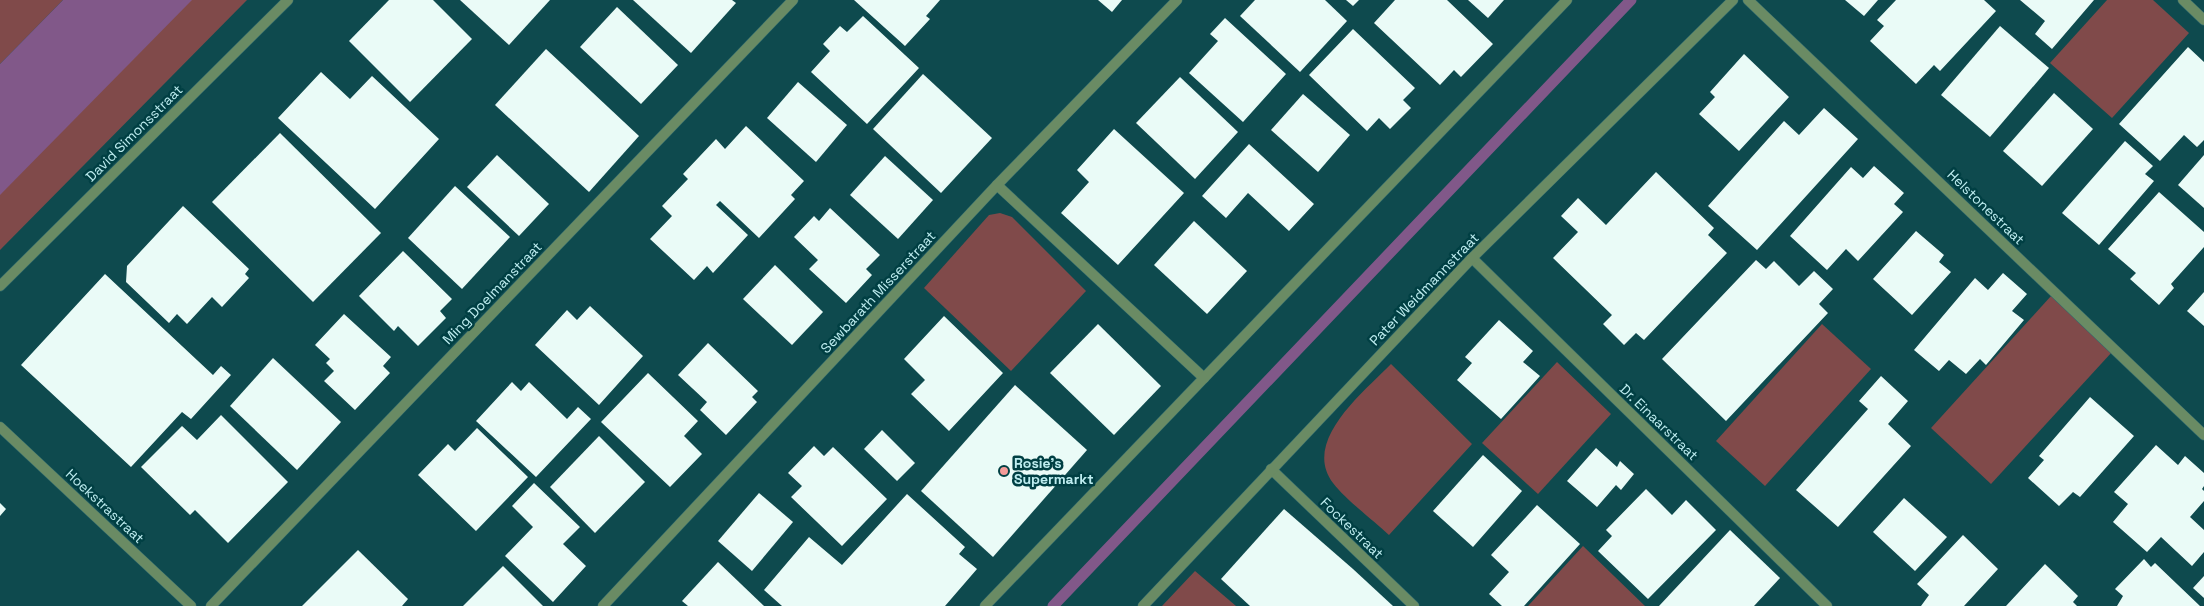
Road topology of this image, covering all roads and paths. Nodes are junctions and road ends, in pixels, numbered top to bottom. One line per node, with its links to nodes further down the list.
1 (288, 0): 11 (street, David Simonsstraat)
2 (793, 0): 17 (street, Ming Doelmanstraat)
3 (1177, 0): 9 (street, Sewbarath Misserstraat)
4 (1567, 0): 12 (street)
5 (1733, 0): 10 (street, Pater Weidmannstraat)
6 (1748, 0): 14 (street, Helstonestraat)
7 (2183, 0): 8 (street)
8 (2204, 20)
9 (998, 185): 12 (street); 18 (street, Sewbarath Misserstraat)
10 (1472, 258): 15 (street, Pater Weidmannstraat); 22 (street, Dr. Einaarstraat)
11 (0, 286)
12 (1204, 378): 19 (street)
13 (0, 426): 16 (street, Hoekstrastraat)
14 (2204, 435)
15 (1271, 469): 20 (street, Pater Weidmannstraat); 21 (street, Fockestraat)
16 (191, 606)
17 (211, 606)
18 (603, 606)
19 (985, 606)
20 (1143, 606)
21 (1414, 606)
22 (1827, 606)

